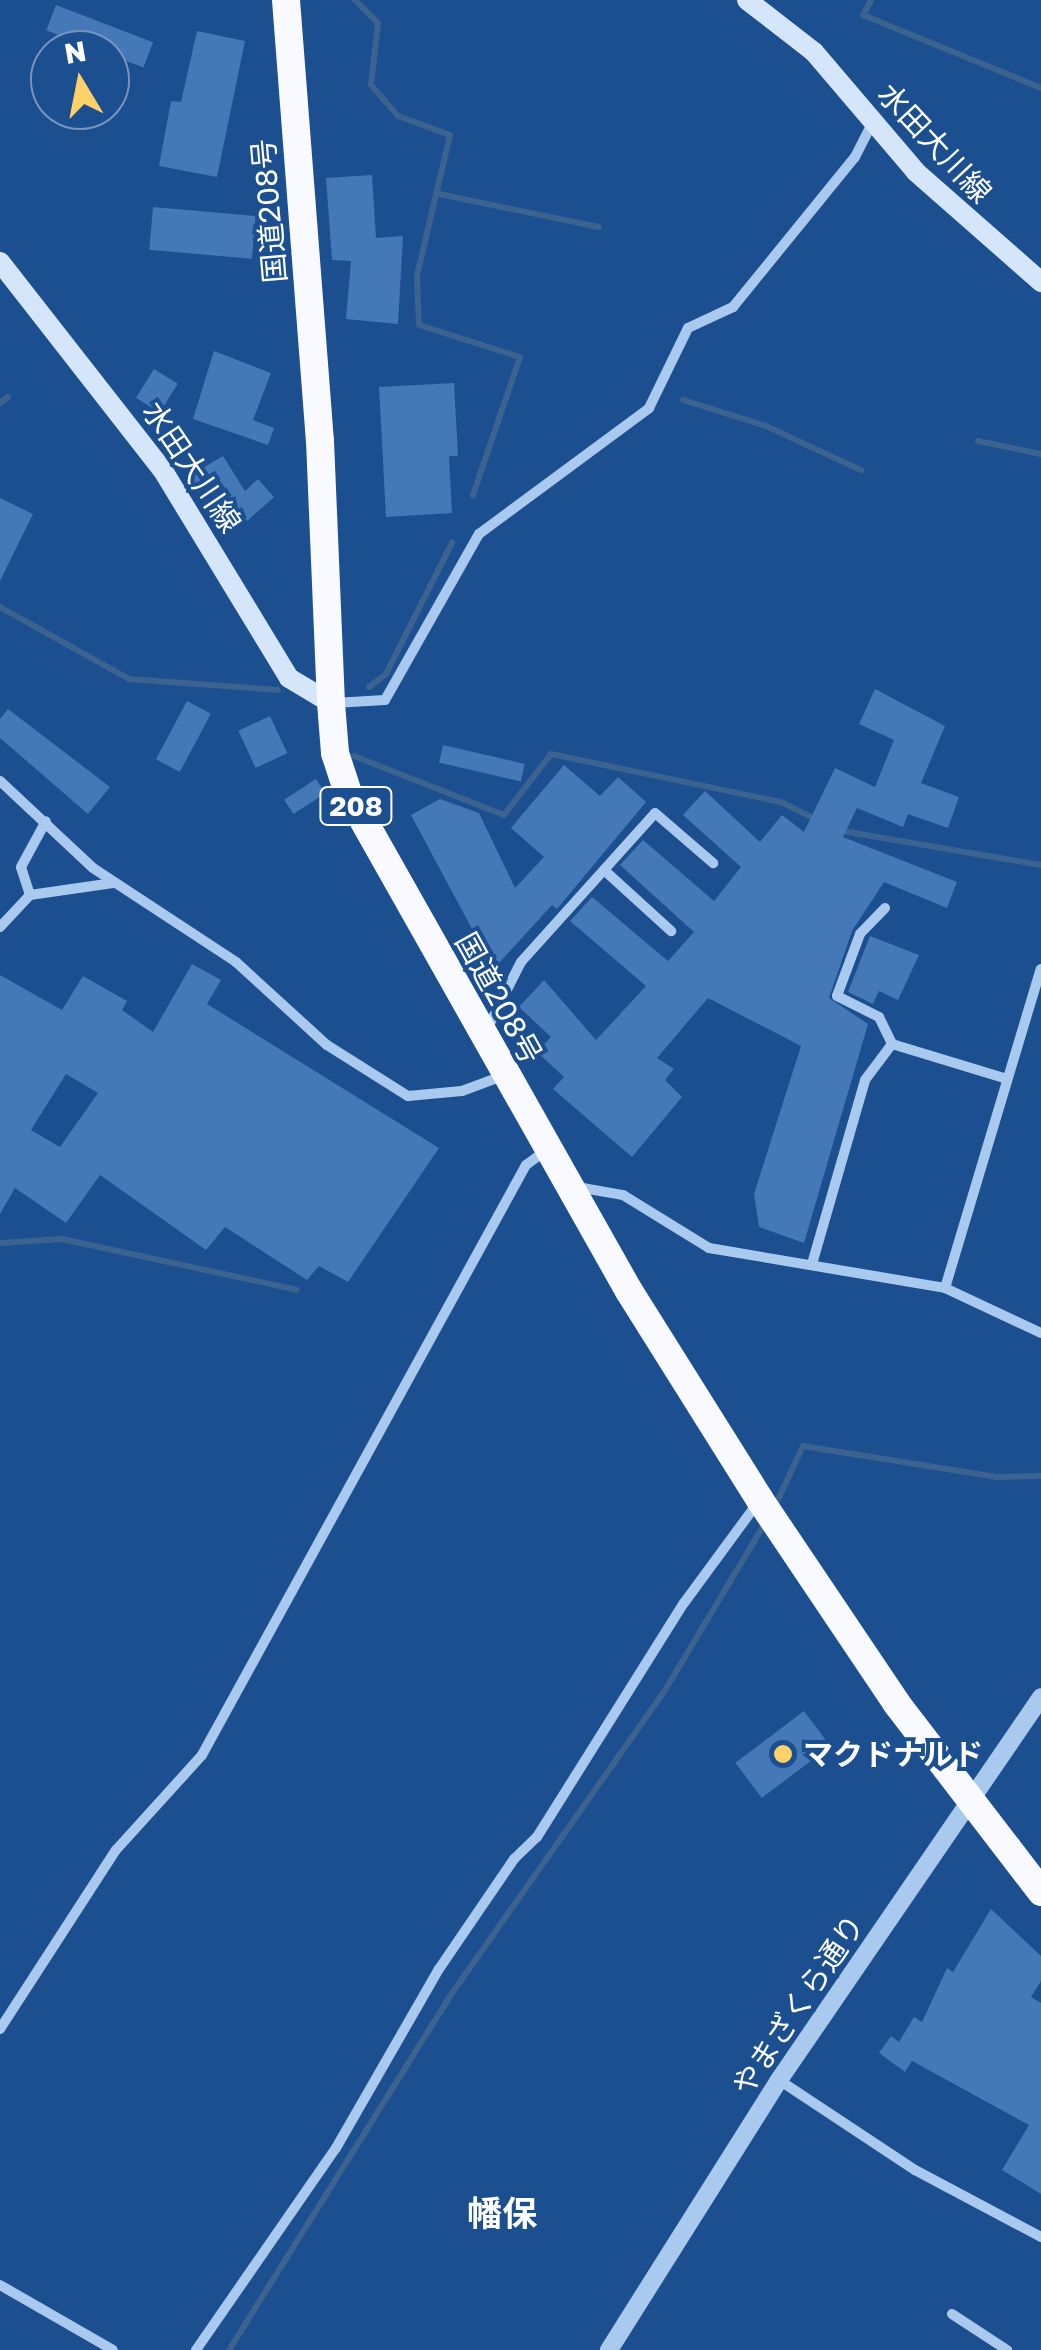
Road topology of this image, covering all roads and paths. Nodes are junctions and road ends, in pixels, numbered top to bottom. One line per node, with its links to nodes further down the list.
1 (286, 0): 6 (highway, 国道208号 / 208)
2 (748, 0): 3 (main road, 水田大川線)
3 (872, 124): 5 (main road, 水田大川線); 6 (street)
4 (0, 262): 6 (main road, 水田大川線)
5 (1041, 282)
6 (330, 703): 17 (highway, 国道208号 / 208)
7 (0, 781): 8 (street)
8 (46, 821): 11 (street); 12 (street)
9 (713, 863): 10 (street)
10 (604, 870): 15 (street); 17 (street)
11 (114, 882): 12 (street); 19 (street)
12 (30, 895): 14 (street)
13 (884, 908): 18 (street)
14 (0, 926)
15 (670, 930)
16 (1041, 969): 20 (street)
17 (484, 1037): 19 (highway, 国道208号 / 208)
18 (892, 1044): 20 (street); 23 (street)
19 (505, 1075): 21 (highway, 国道208号 / 208)
20 (1004, 1078): 24 (street)
21 (548, 1150): 22 (highway, 国道208号 / 208); 30 (street)
22 (569, 1186): 23 (street); 26 (highway, 国道208号 / 208)
23 (812, 1264): 24 (street)
24 (945, 1288): 25 (street)
25 (1041, 1333)
26 (762, 1504): 28 (highway, 国道208号 / 208); 36 (street)
27 (1041, 1697): 28 (street, やまざくら通り)
28 (972, 1801): 29 (highway, 国道208号 / 208); 31 (street, やまざくら通り)
29 (1041, 1892)
30 (0, 2029)
31 (778, 2080): 32 (street); 37 (street, やまざくら通り)
32 (1041, 2237)
33 (0, 2284): 35 (street)
34 (952, 2314): 38 (street)
35 (113, 2350)
36 (196, 2350)
37 (609, 2350)
38 (1007, 2350)

